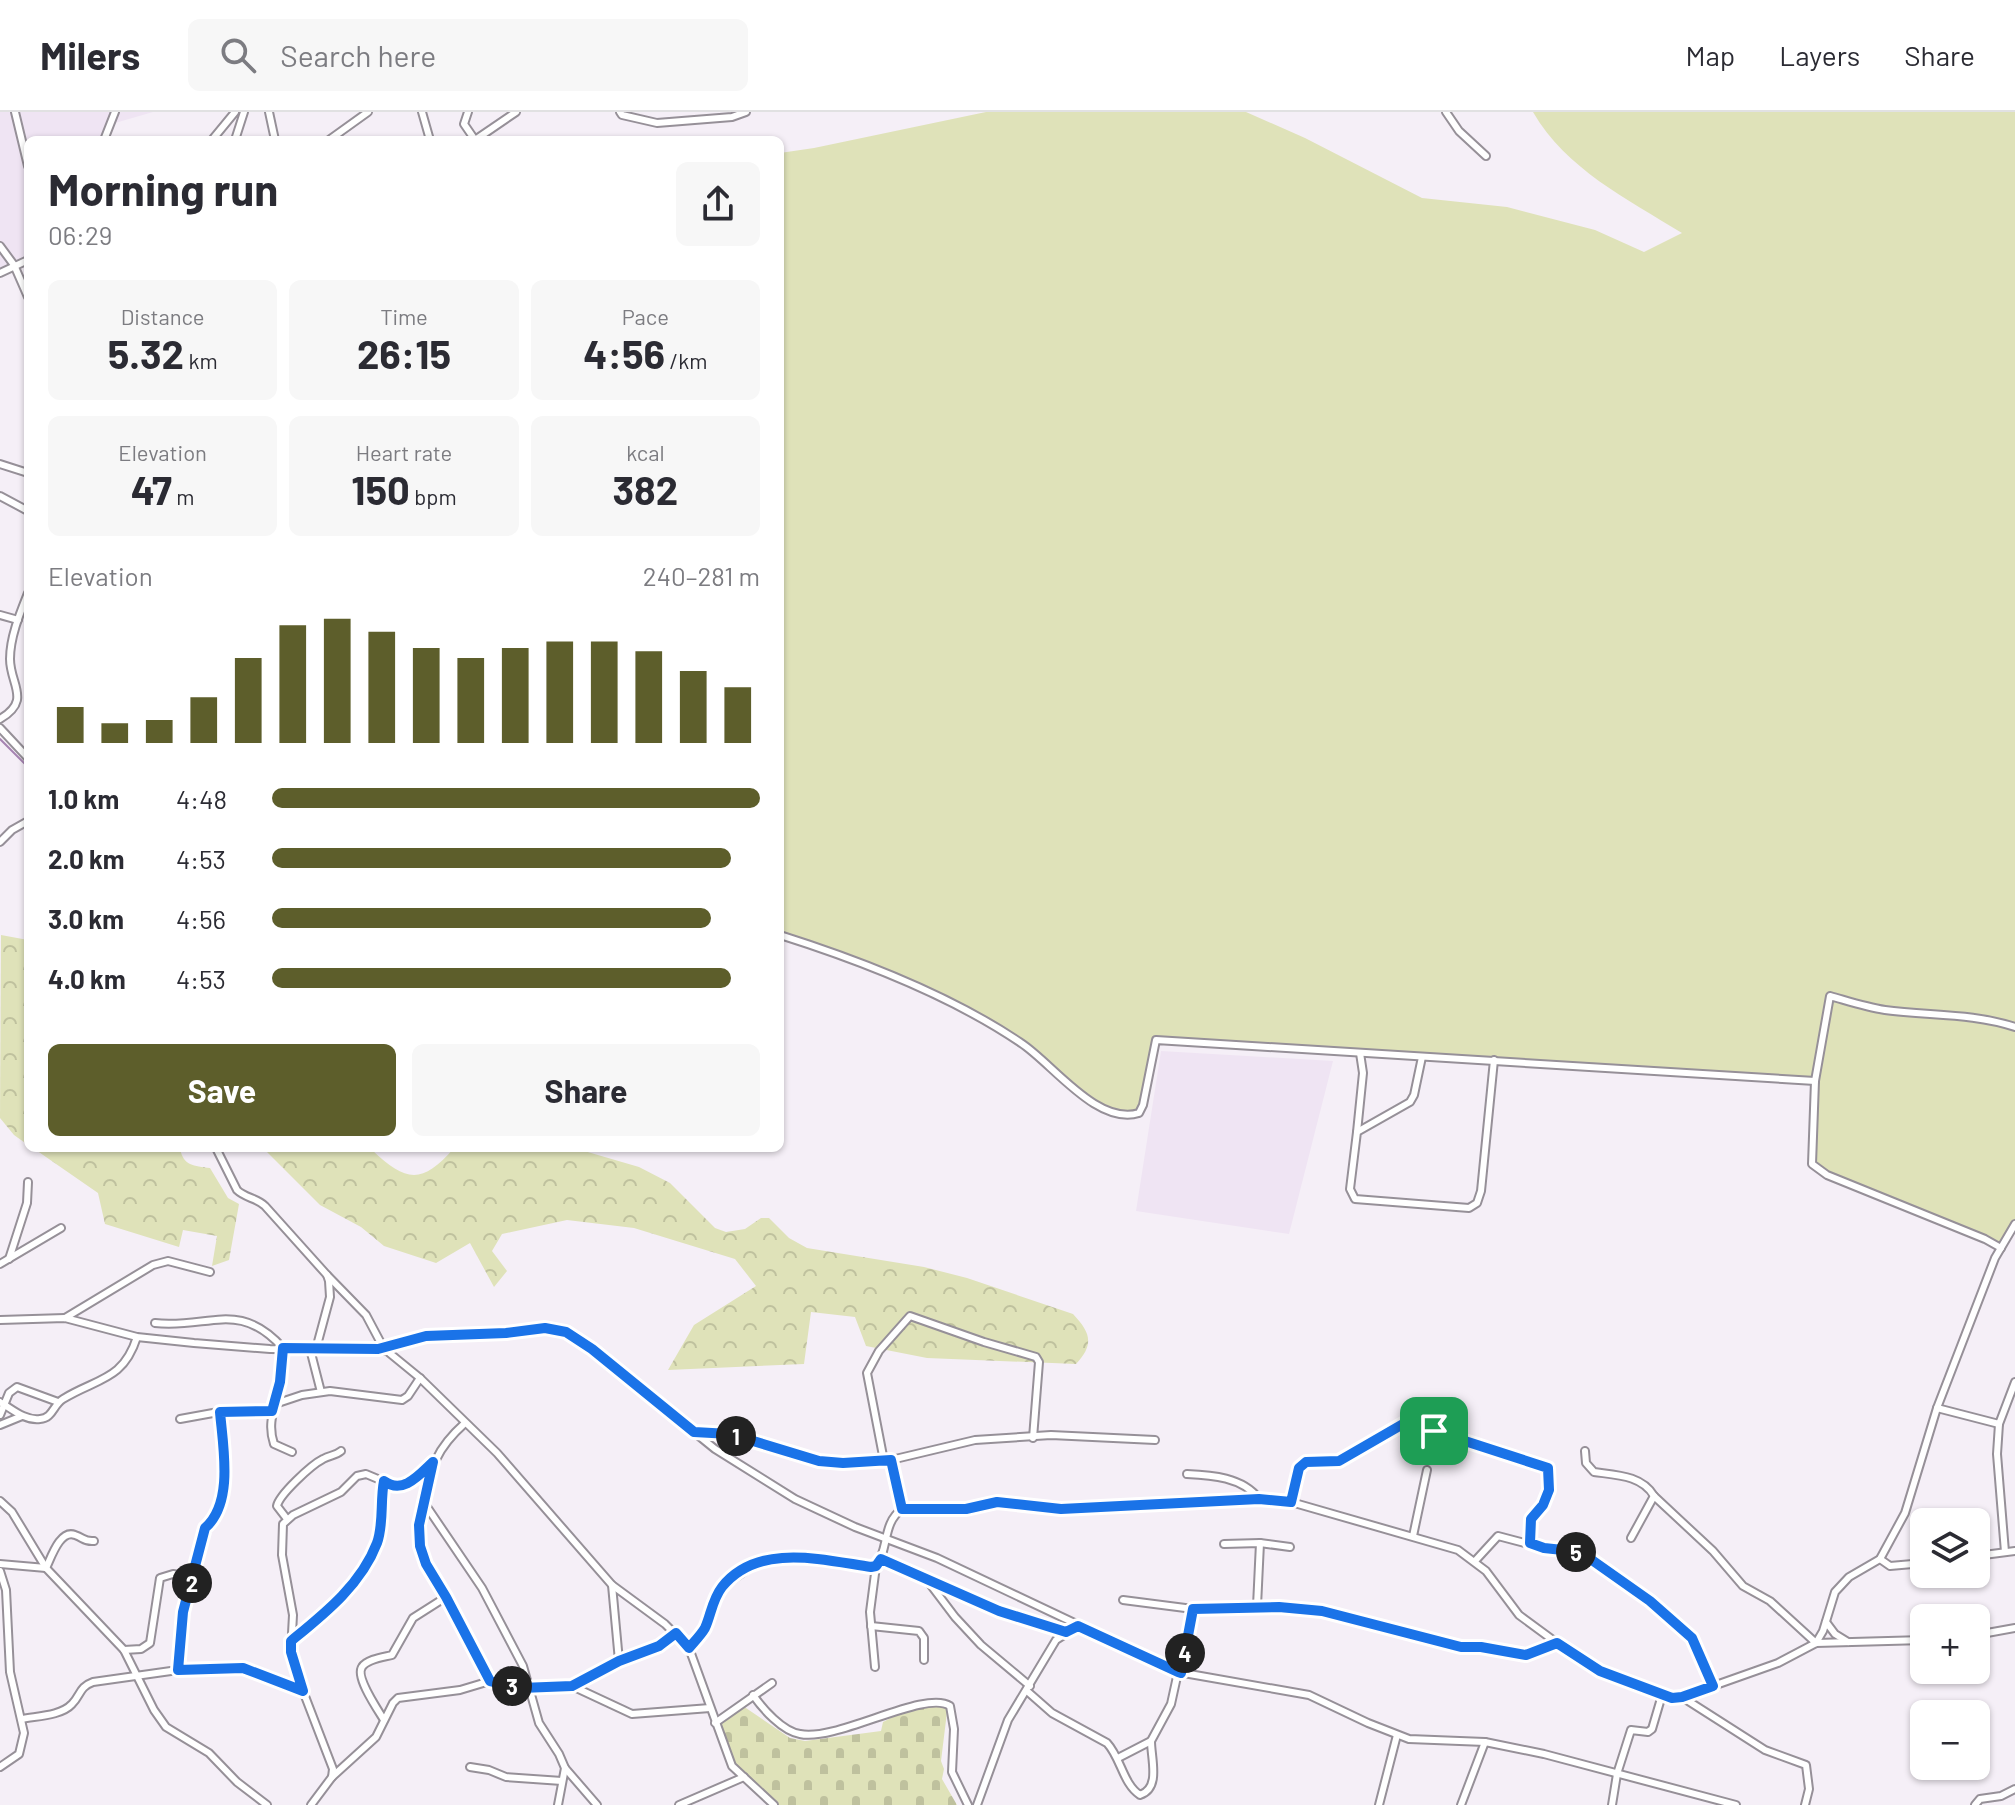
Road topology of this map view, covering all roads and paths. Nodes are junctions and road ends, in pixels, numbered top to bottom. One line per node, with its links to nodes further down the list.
1 (15, 112): 21 (street)
2 (115, 112): 13 (street)
3 (235, 112): 14 (street)
4 (244, 112): 15 (street)
5 (269, 112): 16 (street)
6 (368, 112): 17 (street)
7 (422, 112): 18 (street)
8 (468, 112): 19 (street)
9 (516, 112): 20 (street)
10 (620, 112): 11 (street)
11 (744, 112)
12 (1446, 112): 22 (street)
13 (106, 136)
14 (215, 136)
15 (236, 136)
16 (274, 136)
17 (334, 136)
18 (429, 136)
19 (472, 136)
20 (481, 136)
21 (24, 149)
22 (1486, 156)
23 (0, 246): 25 (street)
24 (24, 261): 25 (street)
25 (14, 265): 26 (street); 27 (street)
26 (0, 273)
27 (24, 288)
28 (0, 464): 29 (street)
29 (24, 472)
30 (0, 496): 31 (street)
31 (24, 509)
32 (24, 604): 34 (street)
33 (0, 615): 34 (street)
34 (18, 620): 35 (street)
35 (0, 719)
36 (0, 728): 37 (street)
37 (24, 754)
38 (24, 823): 39 (street)
39 (0, 842)
40 (784, 936): 42 (street)
41 (2015, 1027): 45 (street)
42 (1360, 1053): 43 (street); 46 (street)
43 (1422, 1057): 44 (street); 46 (street)
44 (1494, 1060): 45 (street); 46 (street)
45 (1815, 1081): 51 (street)
46 (1357, 1132)
47 (218, 1152): 55 (street)
48 (28, 1182): 52 (street)
49 (2015, 1224): 51 (street)
50 (61, 1228): 52 (street)
51 (2001, 1248): 69 (street)
52 (9, 1259): 53 (street)
53 (0, 1264)
54 (210, 1272): 56 (street)
55 (327, 1275): 61 (street); 62 (street)
56 (65, 1318): 57 (street); 59 (street)
57 (0, 1320)
58 (155, 1323): 60 (street)
59 (137, 1337): 60 (street); 66 (street)
60 (283, 1348): 62 (street); 68 (street)
61 (380, 1348): 62 (street); 63 (street); 77 (street)
62 (313, 1349): 65 (street)
63 (420, 1378): 65 (street); 74 (street)
64 (2015, 1382): 75 (street)
65 (321, 1392): 68 (street)
66 (58, 1402): 67 (street); 72 (street)
67 (2, 1403): 71 (street); 72 (street)
68 (274, 1408): 70 (street); 82 (street)
69 (1937, 1408): 75 (street); 107 (street)
70 (220, 1412): 73 (street); 114 (street)
71 (0, 1415)
72 (22, 1416): 76 (street)
73 (180, 1419)
74 (465, 1423): 84 (street); 116 (street)
75 (1999, 1424): 104 (street)
76 (0, 1425)
77 (694, 1432): 83 (street); 96 (street)
78 (1033, 1438): 79 (street); 83 (street); 83 (street)
79 (1155, 1440)
80 (341, 1451): 94 (street)
81 (1585, 1451): 88 (street)
82 (292, 1452)
83 (888, 1460): 93 (street)
84 (433, 1462): 87 (street); 92 (street)
85 (1427, 1470): 95 (street)
86 (1187, 1474): 89 (street)
87 (384, 1481): 94 (street); 130 (street)
88 (1654, 1496): 97 (street); 133 (street)
89 (1259, 1499): 91 (street); 93 (street)
90 (0, 1501): 112 (street)
91 (1291, 1502): 95 (street); 100 (street)
92 (425, 1504): 117 (street); 147 (street)
93 (902, 1509): 96 (street)
94 (287, 1519): 130 (street)
95 (1413, 1536): 108 (street)
96 (885, 1538): 106 (street); 123 (street)
97 (1631, 1538)
98 (94, 1541): 112 (street)
99 (1260, 1543): 101 (street); 102 (street); 119 (street)
100 (1530, 1543): 108 (street); 146 (street)
101 (1224, 1544)
102 (1290, 1547)
103 (2015, 1551): 104 (street)
104 (2005, 1552): 105 (street)
105 (1990, 1554)
106 (881, 1559): 111 (street); 115 (street)
107 (1880, 1559): 110 (street); 121 (street)
108 (1475, 1561): 132 (street)
109 (0, 1564): 112 (street)
110 (1910, 1564)
111 (876, 1566): 122 (street); 135 (street)
112 (46, 1568): 136 (street)
113 (0, 1571): 127 (street)
114 (194, 1577): 136 (street); 140 (street)
115 (927, 1580): 125 (street); 148 (street)
116 (612, 1585): 128 (street); 138 (street)
117 (446, 1597): 143 (street); 155 (street)
118 (1123, 1600): 120 (street)
119 (1257, 1606): 120 (street); 132 (street)
120 (1193, 1609): 141 (street)
121 (1826, 1622): 133 (street); 134 (street)
122 (871, 1626): 137 (street); 139 (street)
123 (1078, 1626): 125 (street); 141 (street)
124 (2015, 1628): 126 (street)
125 (1066, 1632): 148 (street)
126 (1990, 1632)
127 (7, 1633): 129 (street); 154 (street)
128 (676, 1633): 135 (street); 138 (street)
129 (0, 1638)
130 (291, 1641): 149 (street)
131 (1910, 1641): 134 (street)
132 (1557, 1643): 151 (street)
133 (1816, 1643): 134 (street); 146 (street)
134 (1851, 1643)
135 (689, 1648): 153 (street)
136 (124, 1650): 142 (street)
137 (924, 1660)
138 (619, 1661): 145 (street)
139 (875, 1667)
140 (178, 1670): 142 (street); 149 (street)
141 (1180, 1673): 157 (street); 158 (street)
142 (137, 1674): 154 (street); 169 (street)
143 (490, 1681): 147 (street); 155 (street)
144 (772, 1683): 150 (street)
145 (572, 1686): 147 (street); 153 (street)
146 (1713, 1686): 152 (street)
147 (531, 1687): 163 (street)
148 (1028, 1688): 160 (street); 176 (street)
149 (303, 1691): 165 (street)
150 (753, 1695): 156 (street); 175 (street)
151 (1662, 1695): 152 (street); 164 (street)
152 (1682, 1697): 181 (street)
153 (710, 1708): 156 (street)
154 (22, 1719): 161 (street)
155 (384, 1720): 165 (street)
156 (715, 1723): 166 (street)
157 (1397, 1735): 159 (street); 177 (street)
158 (1151, 1741): 160 (street); 160 (street)
159 (1485, 1742): 164 (street); 178 (street)
160 (1118, 1758)
161 (0, 1767)
162 (470, 1767): 167 (street)
163 (565, 1768): 167 (street); 172 (street)
164 (1617, 1774): 179 (street); 180 (street)
165 (332, 1777): 170 (street)
166 (744, 1777): 173 (street); 174 (street)
167 (562, 1781): 171 (street)
168 (2015, 1789): 182 (street)
169 (267, 1805)
170 (311, 1805)
171 (558, 1805)
172 (597, 1805)
173 (680, 1805)
174 (774, 1805)
175 (968, 1805)
176 (977, 1805)
177 (1379, 1805)
178 (1461, 1805)
179 (1612, 1805)
180 (1732, 1805)
181 (1805, 1805)
182 (1975, 1805)

